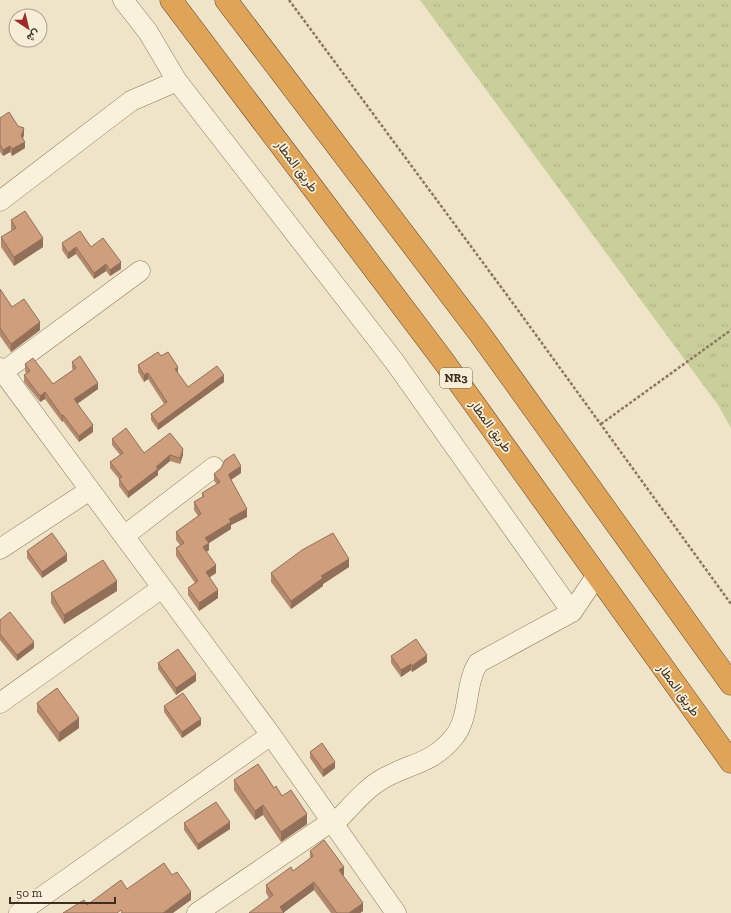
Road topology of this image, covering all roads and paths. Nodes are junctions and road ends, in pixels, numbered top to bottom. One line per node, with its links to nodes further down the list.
1 (123, 0): 5 (street)
2 (171, 0): 15 (highway, طريق المطار / NR3)
3 (226, 0): 19 (highway)
4 (289, 0): 10 (path)
5 (177, 81): 6 (street); 18 (street)
6 (0, 201)
7 (140, 271): 9 (street)
8 (731, 330): 10 (path)
9 (1, 370): 12 (street)
10 (601, 424): 17 (path)
11 (214, 467): 13 (street)
12 (90, 490): 13 (street); 14 (street)
13 (124, 536): 16 (street)
14 (0, 549)
15 (597, 575): 18 (street); 22 (highway, طريق المطار / NR3)
16 (162, 588): 20 (street); 21 (street)
17 (731, 604)
18 (572, 612): 23 (street)
19 (731, 684)
20 (0, 703)
21 (271, 735): 23 (street); 25 (street)
22 (731, 762)
23 (333, 822): 24 (street); 26 (street)
24 (386, 910)
25 (19, 913)
26 (197, 913)

